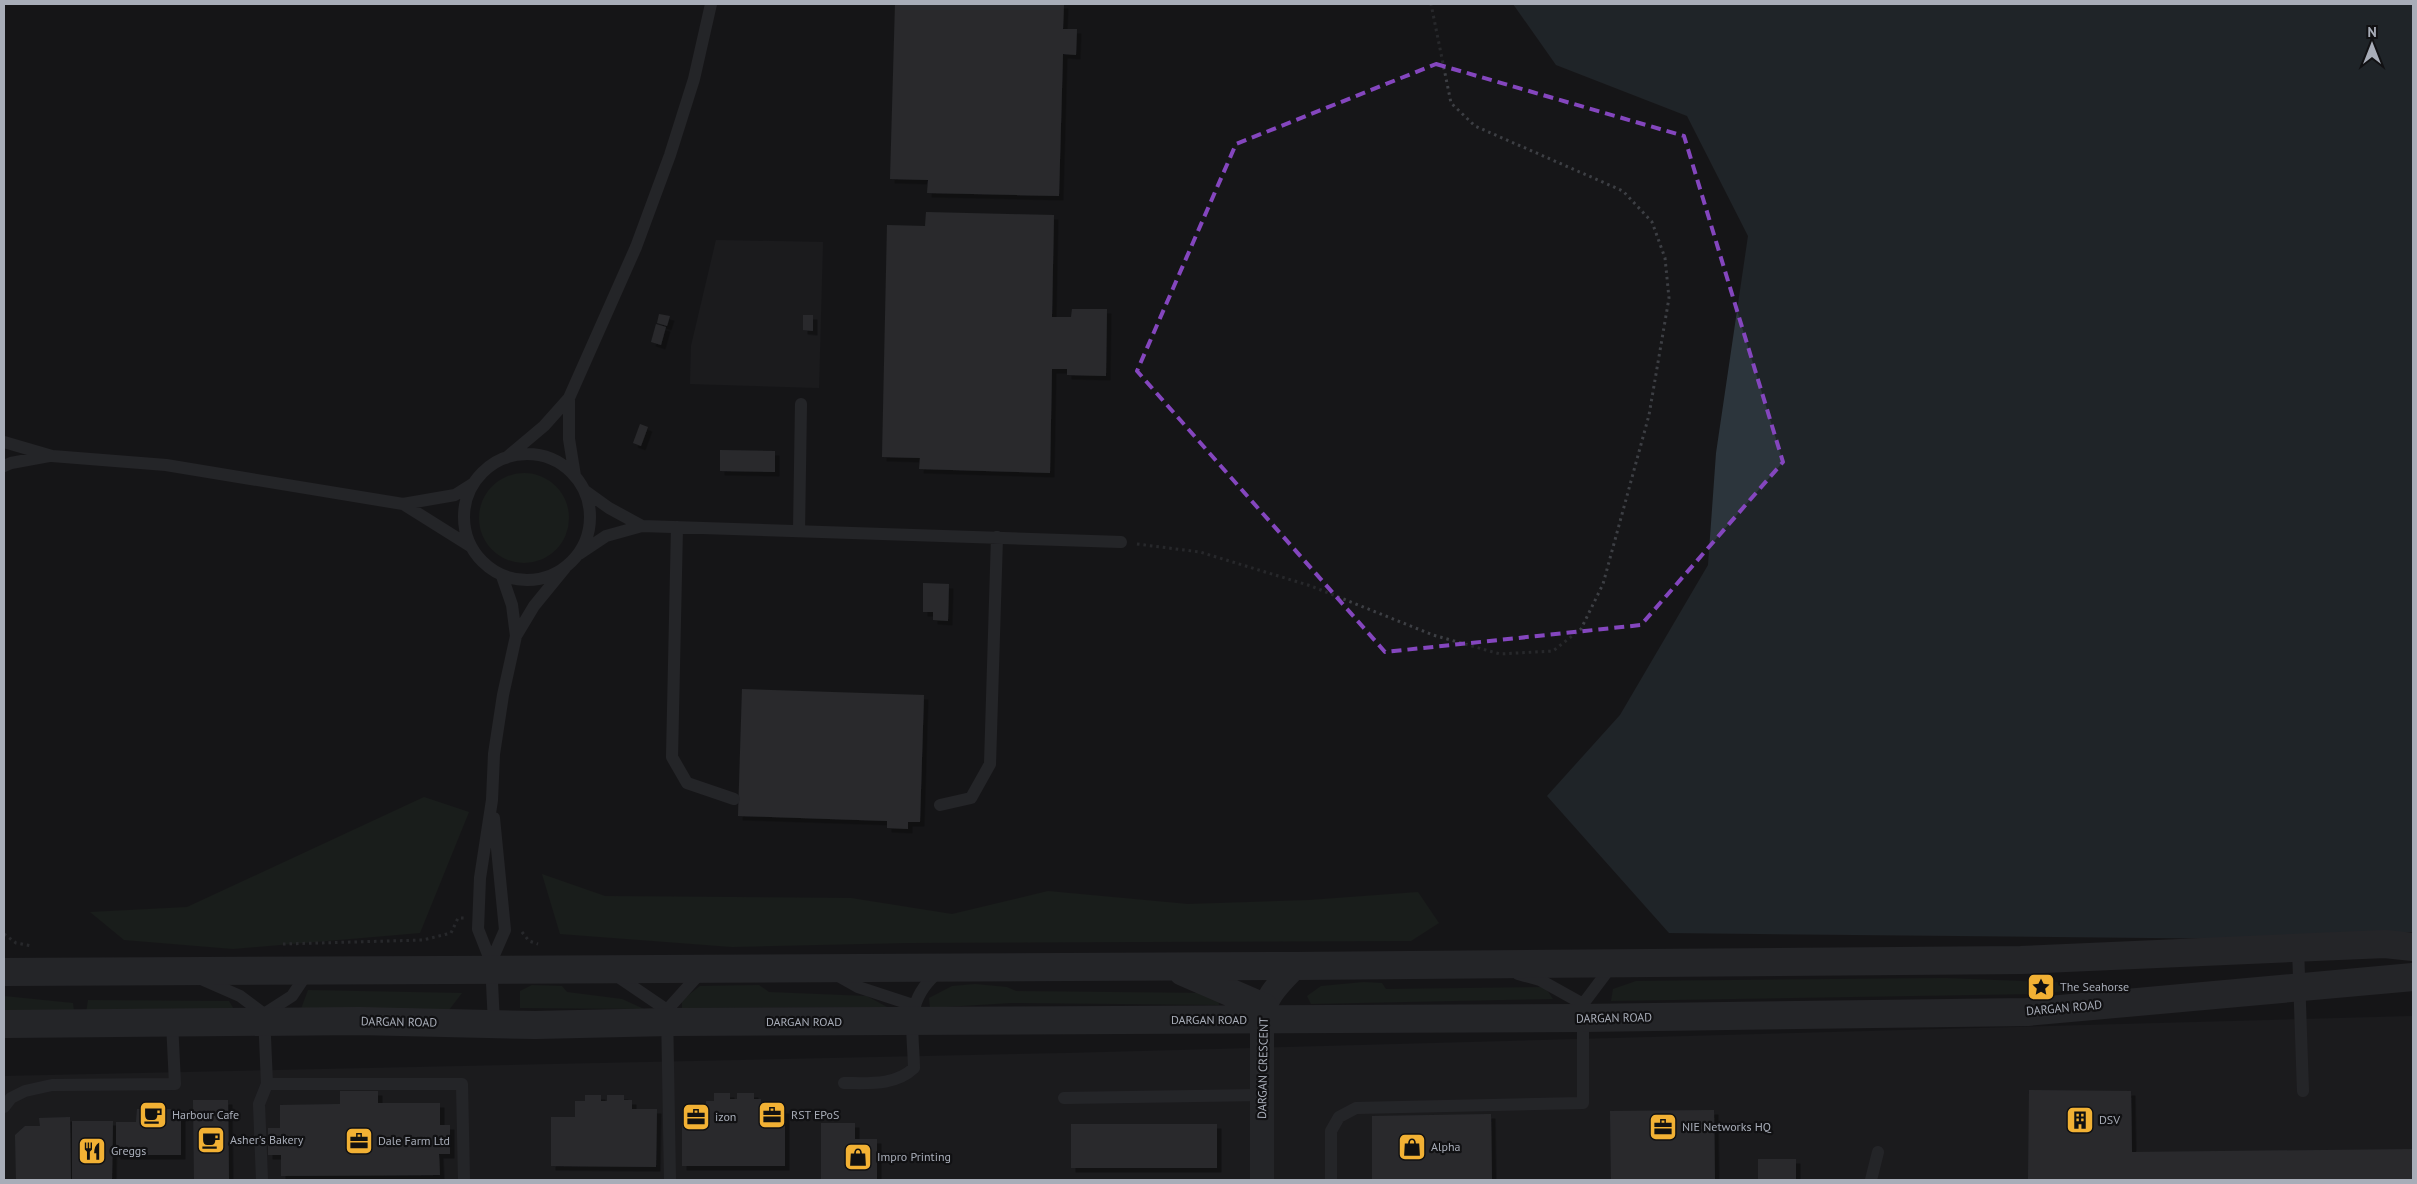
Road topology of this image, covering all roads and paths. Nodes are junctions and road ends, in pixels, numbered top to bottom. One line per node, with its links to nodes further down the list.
1 (711, 4): 3 (lane)
2 (1432, 4): 17 (path)
3 (568, 398): 7 (lane); 9 (lane)
4 (801, 404): 15 (lane)
5 (4, 442): 6 (lane)
6 (52, 456): 8 (lane); 12 (lane)
7 (506, 458): 9 (lane); 10 (lane)
8 (4, 466)
9 (575, 476): 11 (lane)
10 (474, 483): 12 (lane); 18 (lane)
11 (584, 490): 13 (lane); 19 (lane)
12 (403, 504): 18 (lane)
13 (642, 526): 14 (lane); 19 (lane)
14 (677, 528): 15 (lane); 23 (lane)
15 (799, 531): 16 (lane)
16 (997, 537): 17 (lane); 25 (lane)
17 (1121, 542)
18 (470, 546): 21 (lane)
19 (578, 554): 20 (lane)
20 (565, 568): 21 (lane); 22 (lane)
21 (502, 576): 22 (lane)
22 (516, 636): 24 (lane)
23 (734, 799)
24 (492, 800): 30 (lane); 30 (lane)
25 (940, 805)
26 (2413, 947): 27 (street)
27 (2298, 948): 28 (street); 41 (lane)
28 (1613, 964): 29 (street); 42 (lane)
29 (1488, 965): 32 (street); 42 (lane)
30 (492, 966): 36 (street); 38 (street); 48 (lane)
31 (1168, 966): 32 (street); 33 (street); 44 (street)
32 (1296, 966): 44 (street, DARGAN CRESCENT)
33 (945, 967): 35 (street); 43 (lane)
34 (705, 968): 35 (street); 36 (street); 45 (lane)
35 (825, 968): 43 (lane)
36 (607, 969): 45 (lane)
37 (183, 971): 38 (street); 39 (street); 46 (lane)
38 (308, 971): 46 (lane)
39 (4, 972)
40 (2413, 978): 41 (street, DARGAN ROAD)
41 (2300, 988): 42 (street, DARGAN ROAD); 52 (lane)
42 (1583, 1011): 44 (street, DARGAN ROAD); 61 (lane)
43 (913, 1013): 44 (street, DARGAN ROAD); 45 (street, DARGAN ROAD); 50 (lane)
44 (1263, 1013): 53 (street, DARGAN CRESCENT)
45 (668, 1016): 48 (street, DARGAN ROAD); 59 (lane)
46 (264, 1018): 47 (street, DARGAN ROAD); 48 (street, DARGAN ROAD); 51 (lane)
47 (172, 1022): 49 (street, DARGAN ROAD); 55 (lane)
48 (494, 1024)
49 (6, 1026)
50 (844, 1083)
51 (267, 1084): 57 (lane); 58 (lane)
52 (2303, 1090)
53 (1262, 1095): 54 (lane); 60 (street, DARGAN CRESCENT)
54 (1064, 1098)
55 (4, 1107)
56 (1878, 1152): 62 (lane)
57 (262, 1180)
58 (464, 1180)
59 (670, 1180)
60 (1262, 1180)
61 (1331, 1180)
62 (1871, 1180)

